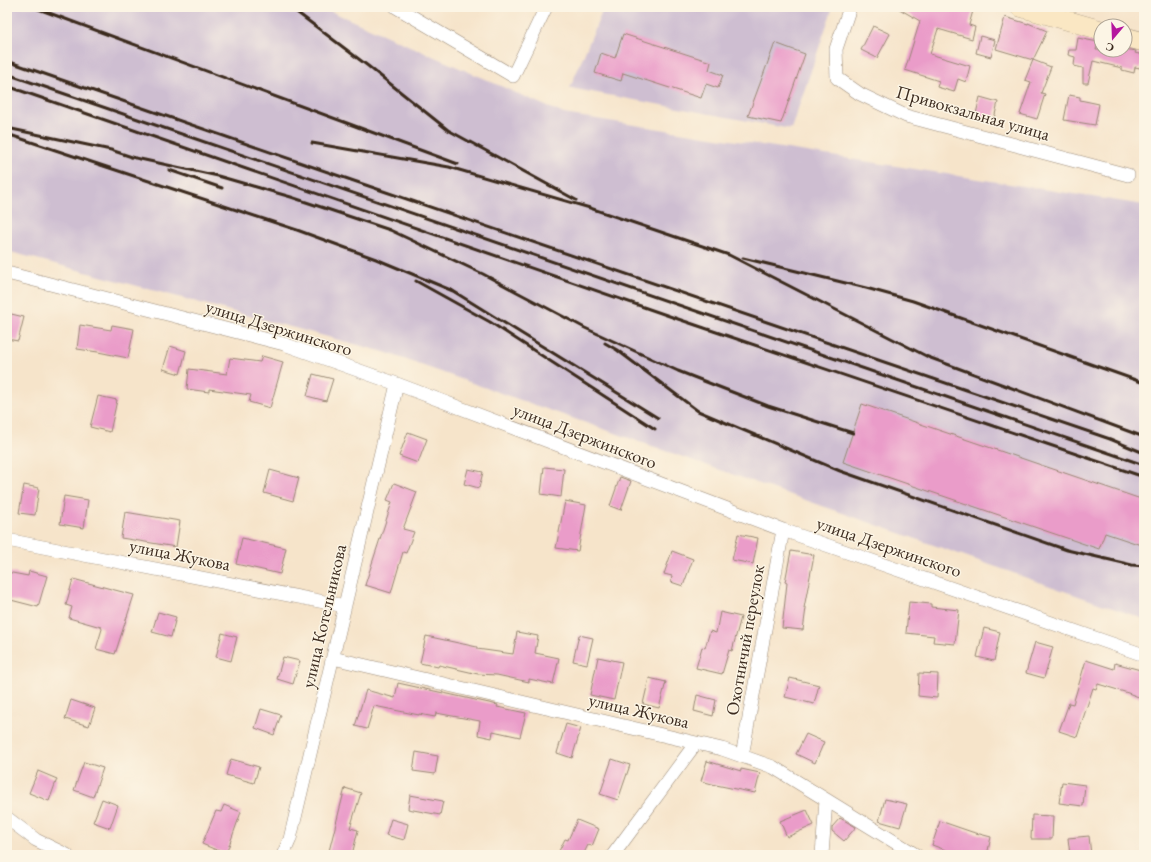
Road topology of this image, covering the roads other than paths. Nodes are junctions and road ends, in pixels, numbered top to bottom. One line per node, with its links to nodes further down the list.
1 (396, 7): 2 (street)
2 (546, 7)
3 (850, 7): 8 (street, Привокзальная улица)
4 (1020, 7): 5 (street)
5 (1093, 28)
6 (1133, 39): 7 (street)
7 (1144, 42)
8 (1128, 175)
9 (7, 273): 10 (street, улица Дзержинского)
10 (397, 384): 11 (street, улица Дзержинского); 13 (street, улица Котельникова)
11 (783, 530): 14 (street, улица Дзержинского); 17 (street, Охотничий переулок)
12 (7, 540): 13 (street, улица Жукова)
13 (345, 606): 15 (street, улица Котельникова)
14 (1144, 655)
15 (333, 658): 16 (street, улица Жукова); 21 (street, улица Котельникова)
16 (696, 743): 17 (street, улица Жукова); 22 (street)
17 (742, 756): 18 (street, улица Жукова)
18 (826, 800): 23 (street); 24 (street, улица Жукова)
19 (7, 818): 20 (street)
20 (67, 855)
21 (283, 855)
22 (613, 855)
23 (822, 855)
24 (916, 855)

